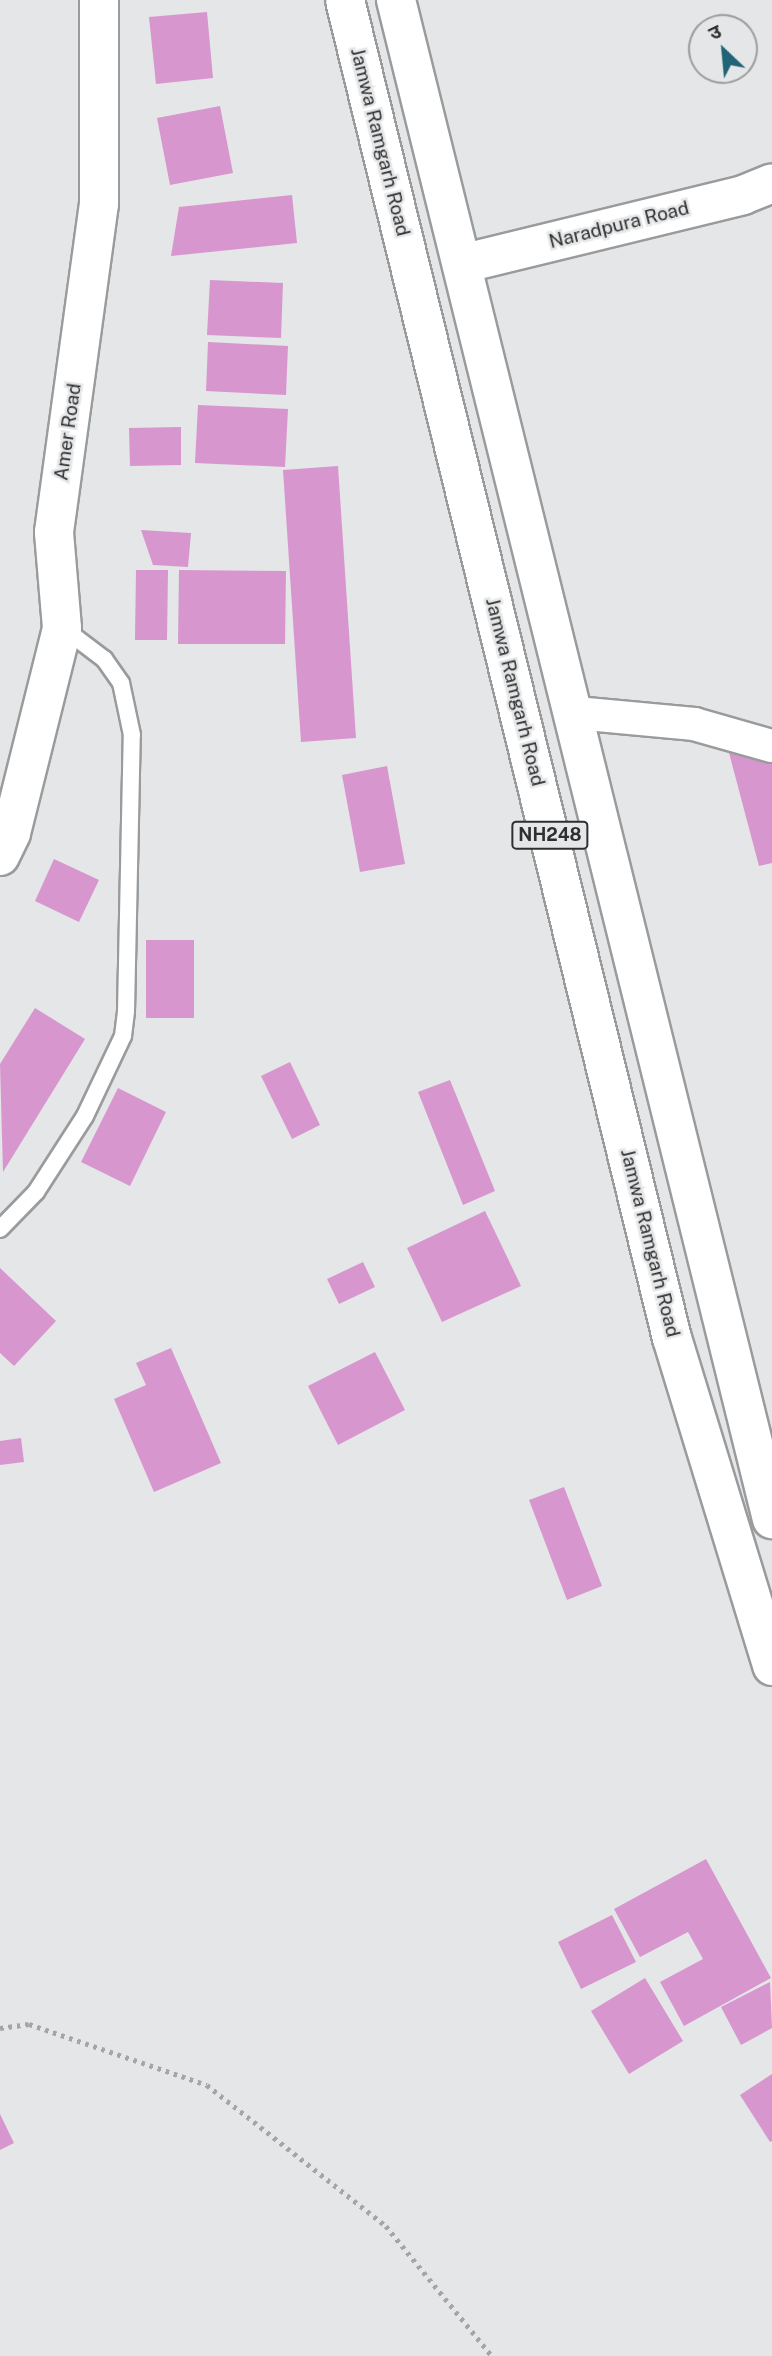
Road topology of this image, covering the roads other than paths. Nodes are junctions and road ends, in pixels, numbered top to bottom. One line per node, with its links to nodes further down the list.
1 (99, 0): 6 (main road, Amer Road)
2 (345, 0): 12 (main road, Jamwa Ramgarh Road / NH248)
3 (396, 0): 5 (main road, NH248)
4 (772, 183): 5 (main road, Naradpura Road)
5 (465, 263): 7 (main road, NH248)
6 (62, 628): 9 (main road, Amer Road); 10 (lane)
7 (576, 713): 8 (street); 11 (main road, NH248)
8 (772, 746)
9 (0, 856)
10 (0, 1229)
11 (772, 1519)
12 (772, 1666)

